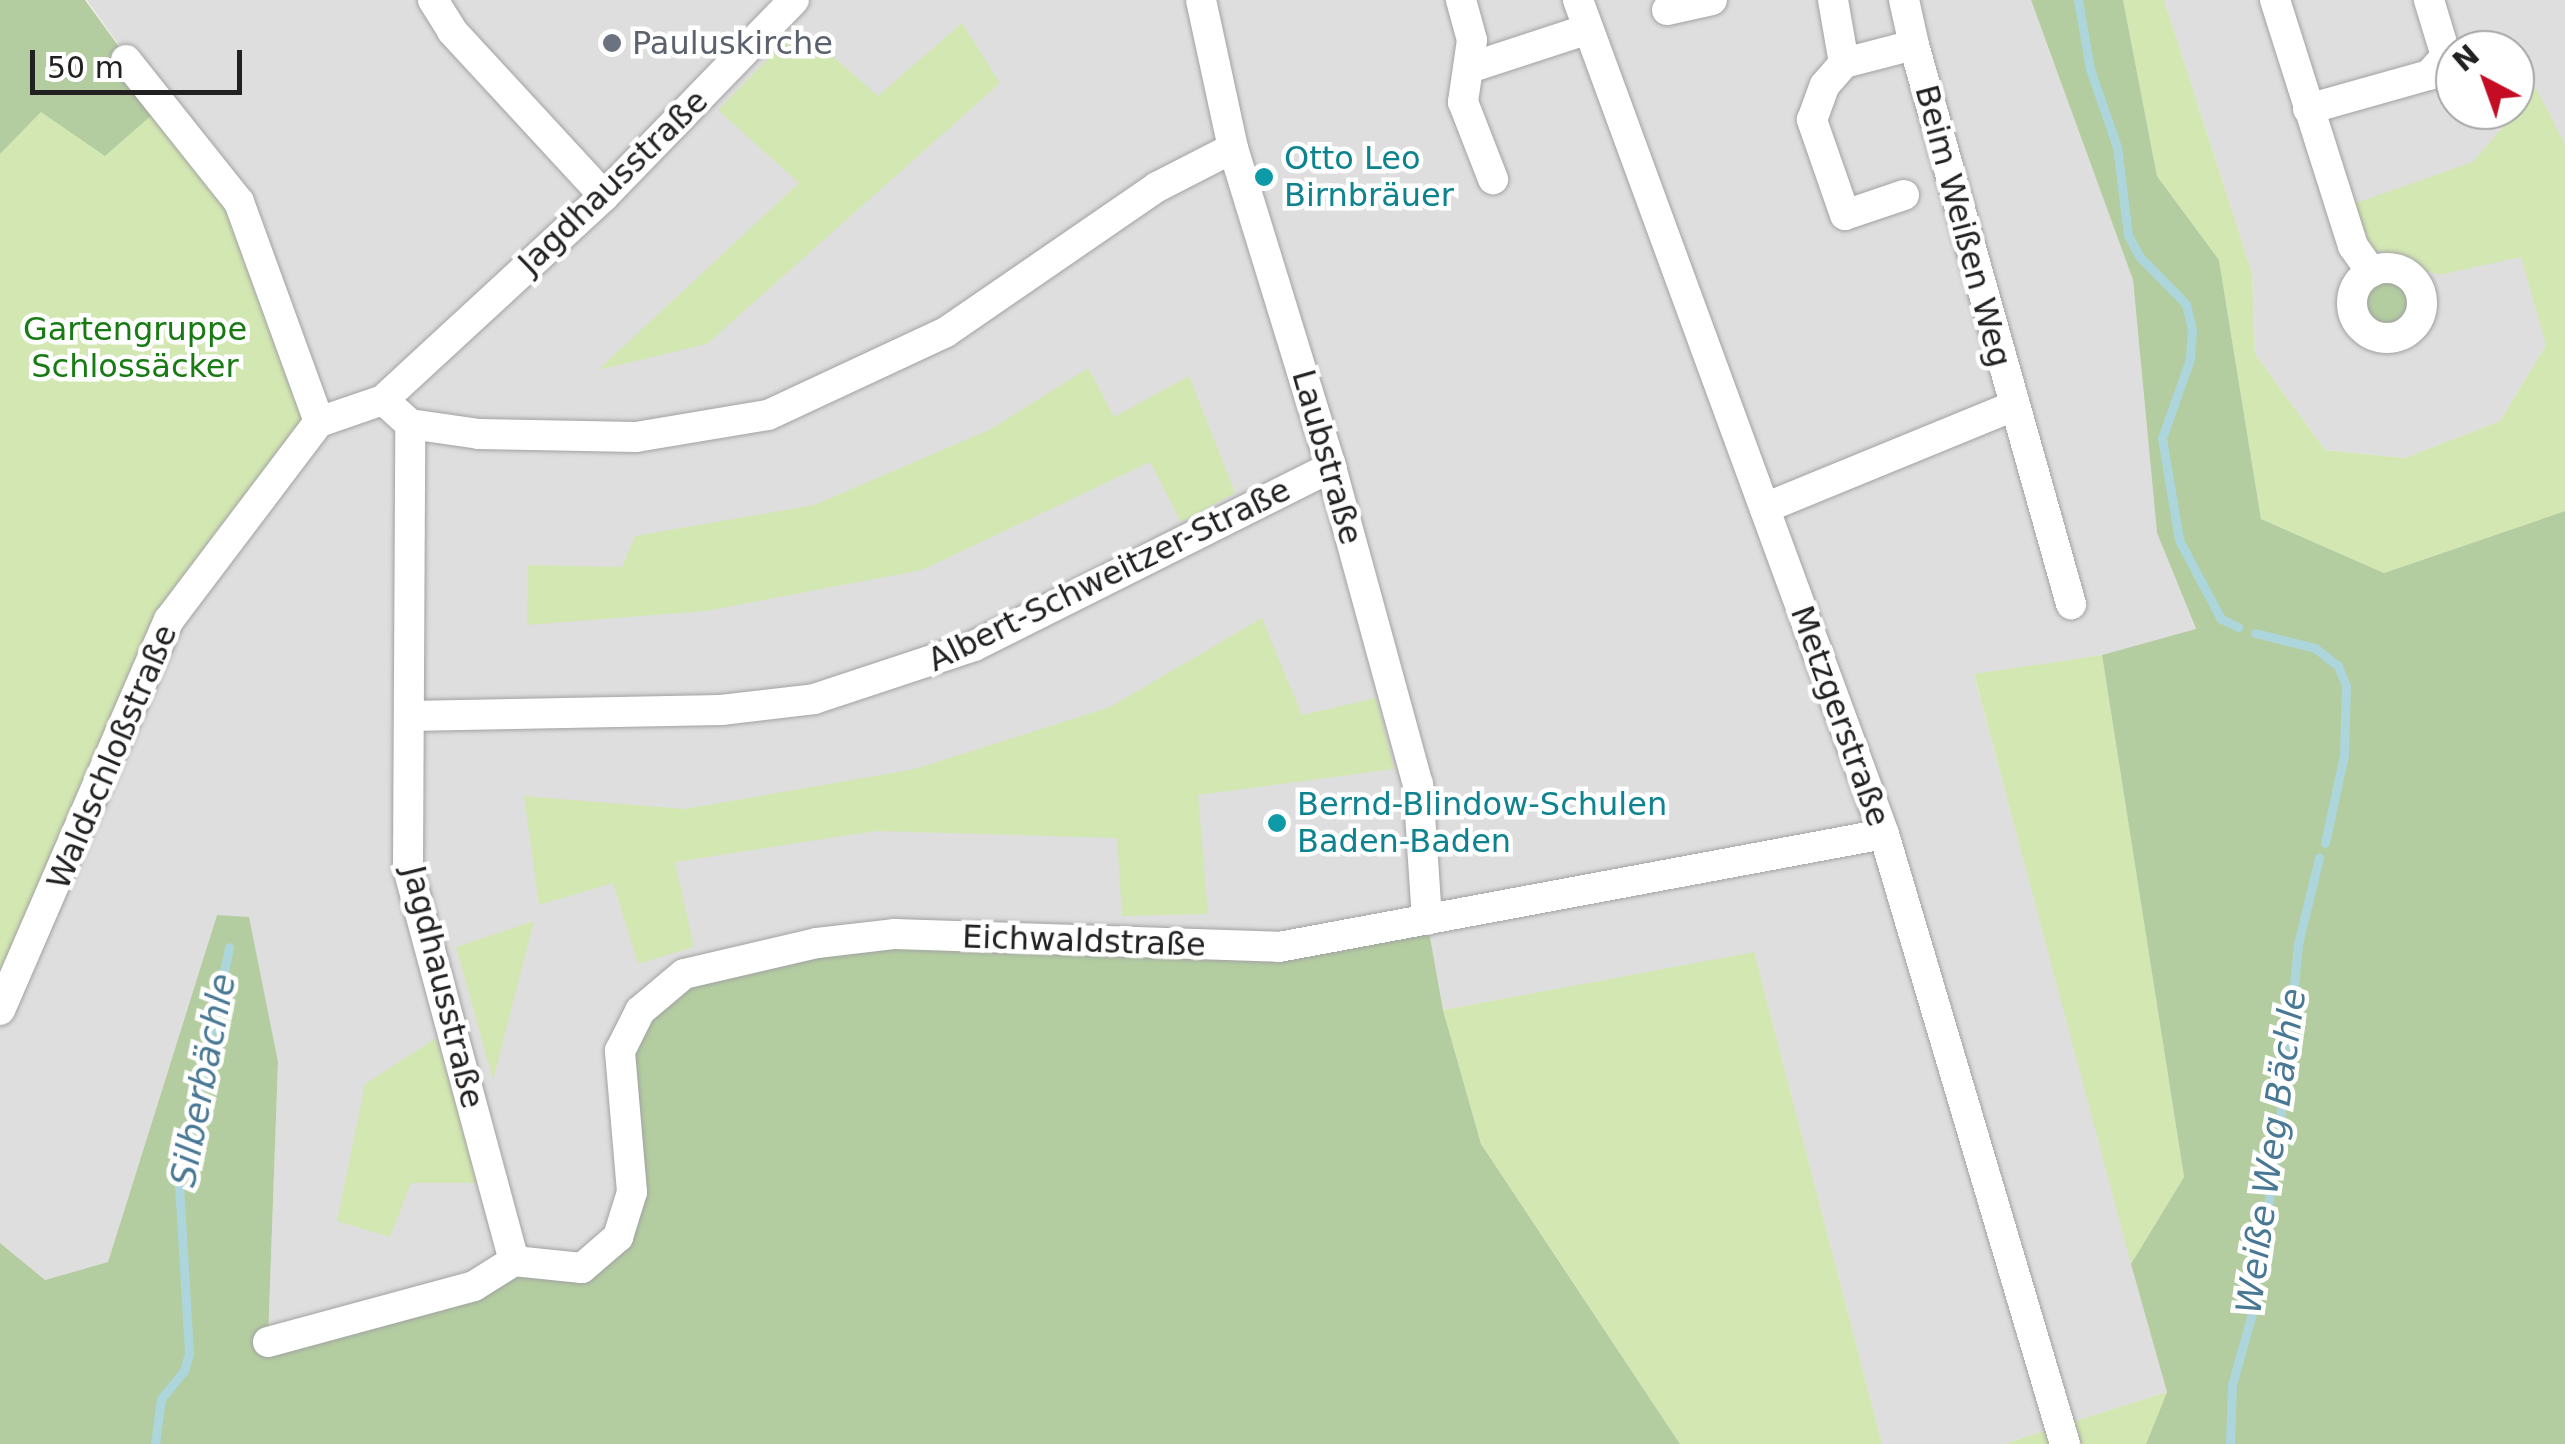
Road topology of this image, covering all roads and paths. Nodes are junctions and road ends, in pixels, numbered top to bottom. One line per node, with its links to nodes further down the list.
1 (433, 0): 21 (street)
2 (794, 0): 21 (street, Jagdhausstraße)
3 (1201, 0): 18 (street, Laubstraße)
4 (1461, 0): 16 (street)
5 (1578, 0): 12 (street, Metzgerstraße)
6 (1712, 0): 11 (street)
7 (1833, 0): 15 (street)
8 (1904, 0): 13 (street, Beim Weißen Weg)
9 (2276, 0): 17 (street)
10 (2430, 0): 17 (street)
11 (1666, 10)
12 (1585, 30): 16 (street); 28 (street, Metzgerstraße)
13 (1914, 45): 15 (street, Beim Weißen Weg); 24 (street, Beim Weißen Weg)
14 (126, 60): 25 (street)
15 (1844, 63): 20 (street, Beim Weißen Weg)
16 (1472, 67): 19 (street)
17 (2308, 109): 22 (street)
18 (1233, 148): 26 (street); 27 (street, Laubstraße)
19 (1493, 179)
20 (1904, 195)
21 (604, 196): 23 (street, Jagdhausstraße)
22 (2370, 272)
23 (383, 400): 25 (street, Jagdhausstraße); 26 (street)
24 (2011, 408): 28 (street, Beim Weißen Weg); 29 (street, Beim Weißen Weg)
25 (319, 422): 33 (street, Waldschloßstraße)
26 (410, 424): 30 (street, Jagdhausstraße)
27 (1332, 468): 30 (street, Albert-Schweitzer-Straße); 32 (street, Laubstraße)
28 (1766, 508): 31 (street, Metzgerstraße)
29 (2071, 604)
30 (408, 716): 34 (street, Jagdhausstraße)
31 (1884, 834): 32 (street, Eichwaldstraße); 36 (street, Metzgerstraße)
32 (1426, 920): 34 (street, Eichwaldstraße)
33 (0, 1010)
34 (514, 1260): 35 (street)
35 (268, 1342)
36 (2065, 1444)

